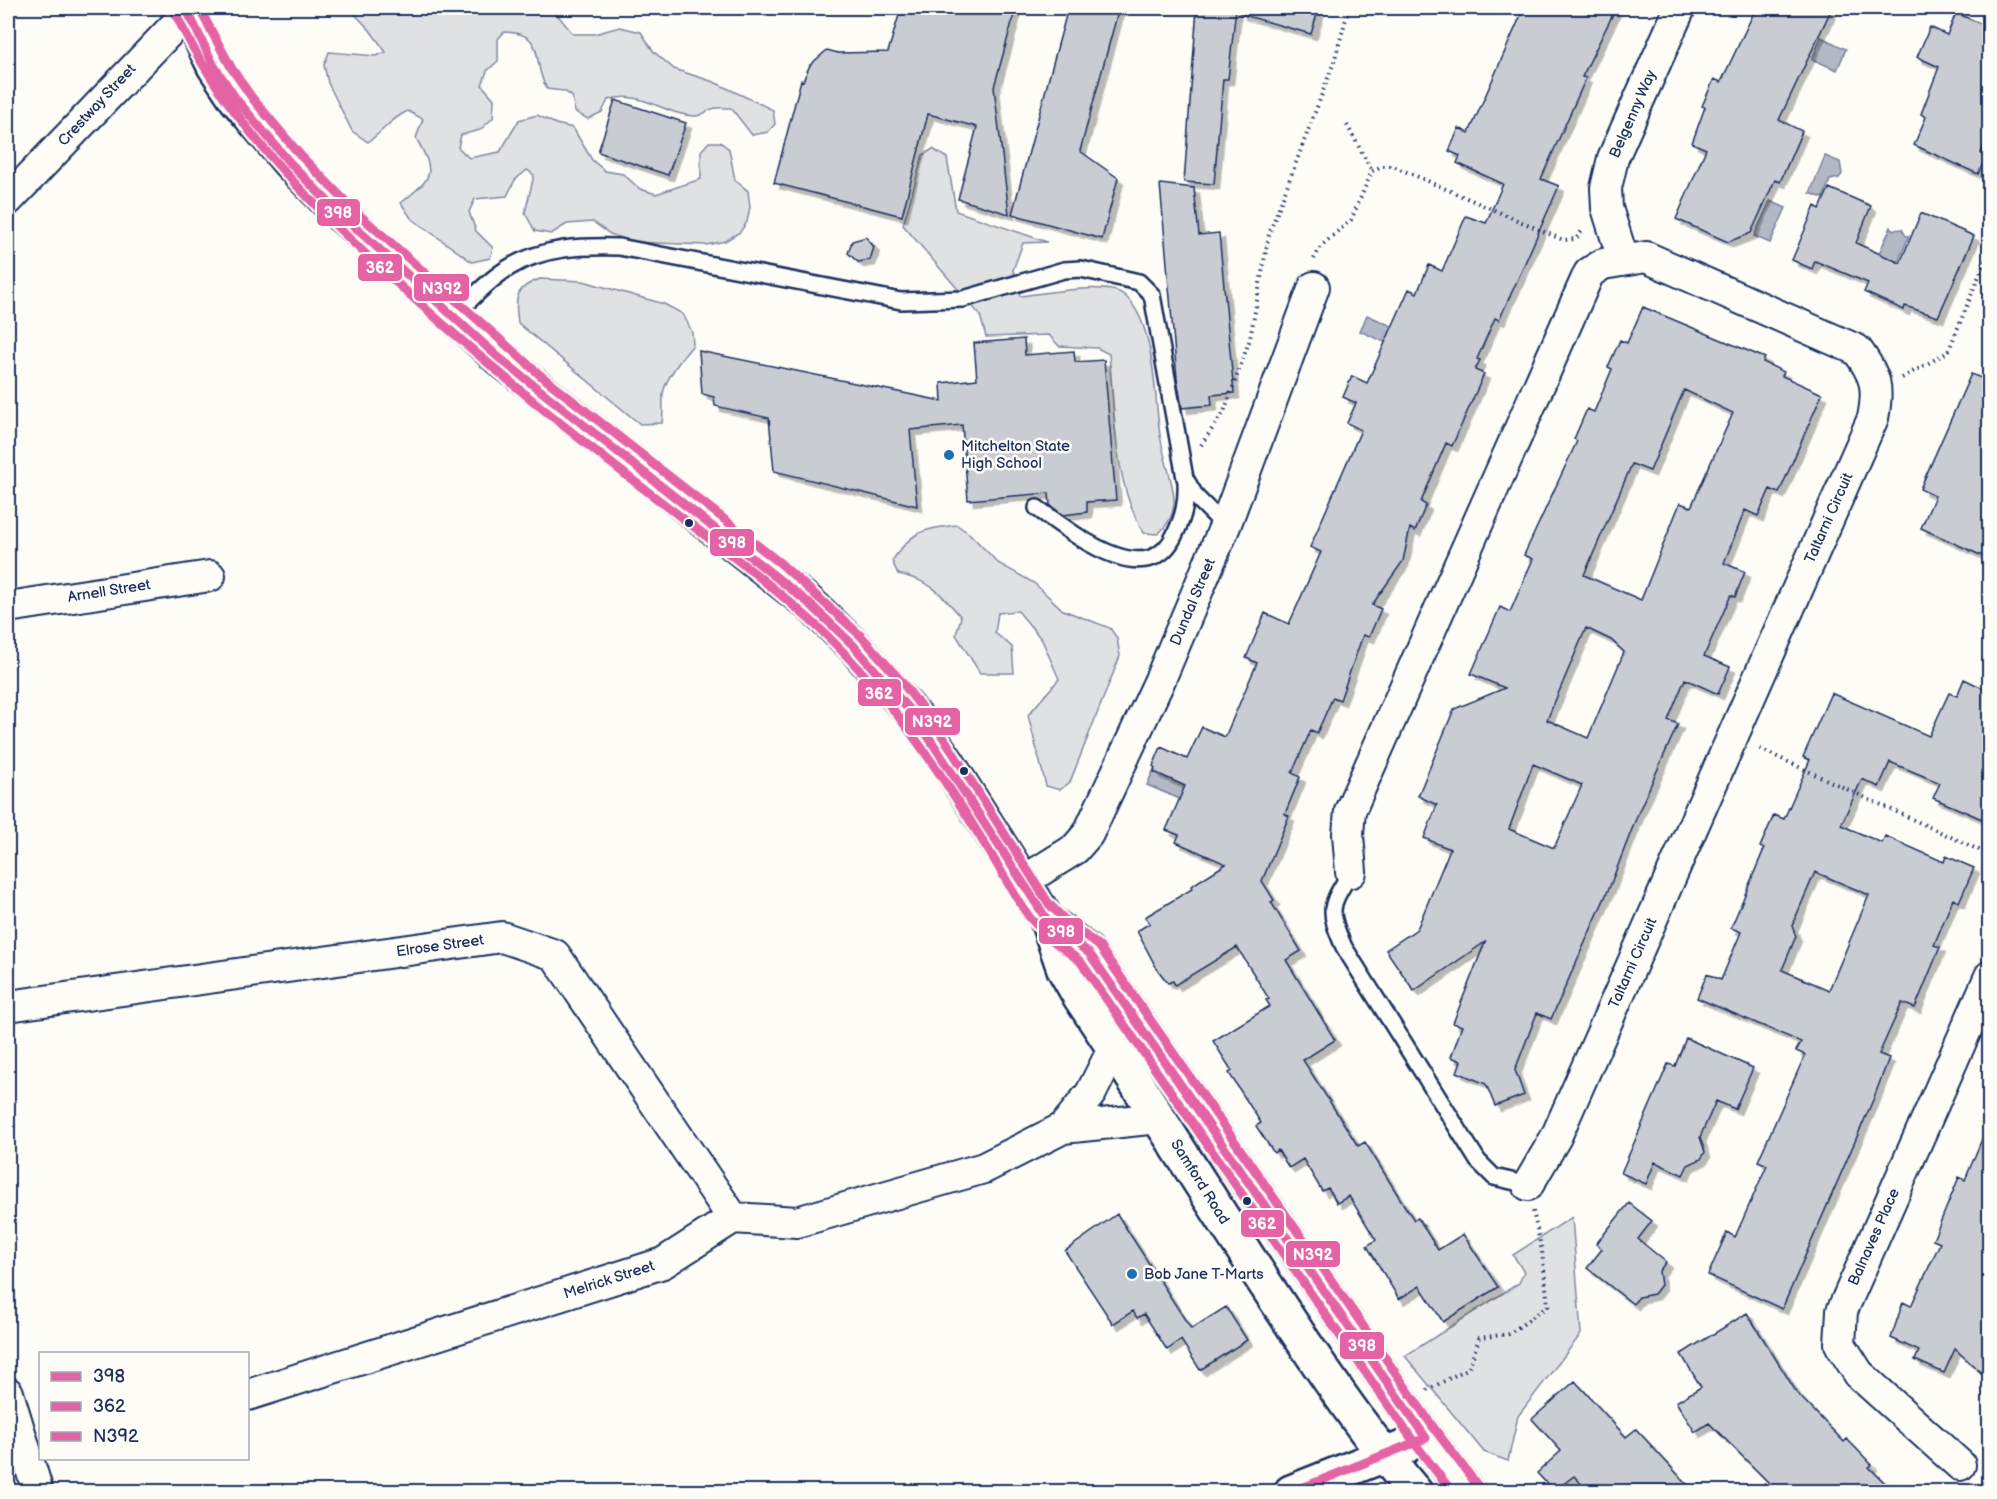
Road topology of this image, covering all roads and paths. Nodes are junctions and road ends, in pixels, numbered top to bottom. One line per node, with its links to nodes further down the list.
1 (1349, 8): 13 (path)
2 (1680, 8): 7 (street, Belgenny Way)
3 (187, 10): 6 (street, Crestway Street); 11 (main road, Samford Road)
4 (1347, 125): 5 (path)
5 (1372, 171): 7 (path); 10 (path)
6 (8, 200)
7 (1611, 218): 9 (street, Belgenny Way)
8 (1989, 249): 12 (path)
9 (1623, 259): 12 (street); 20 (street)
10 (1314, 287): 15 (street, Dundal Street)
11 (453, 316): 13 (lane); 21 (main road, Samford Road)
12 (1878, 392): 28 (street, Taltarni Circuit)
13 (1183, 470): 14 (lane); 15 (lane)
14 (1037, 508)
15 (1225, 526): 21 (street, Dundal Street)
16 (210, 576): 17 (street, Arnell Street)
17 (8, 607)
18 (1764, 740): 19 (path)
19 (1989, 855)
20 (1351, 872): 28 (lane)
21 (1022, 882): 22 (main road, Samford Road)
22 (1047, 920): 25 (main road, Samford Road); 33 (main road, Samford Road)
23 (1989, 976): 35 (street, Balnaves Place)
24 (8, 1006): 29 (street, Elrose Street)
25 (1114, 1047): 26 (main road, Samford Road); 27 (street)
26 (1159, 1118): 27 (street); 34 (main road, Samford Road)
27 (1063, 1128): 29 (street)
28 (1528, 1185): 30 (path)
29 (733, 1218): 32 (street, Melrick Street)
30 (1424, 1392)
31 (8, 1394): 36 (street)
32 (249, 1395)
33 (1426, 1438): 34 (main road); 39 (main road, Samford Road)
34 (1385, 1456): 37 (main road); 38 (main road, Samford Road)
35 (1960, 1465)
36 (38, 1471)
37 (1291, 1491)
38 (1414, 1491)
39 (1467, 1491)

